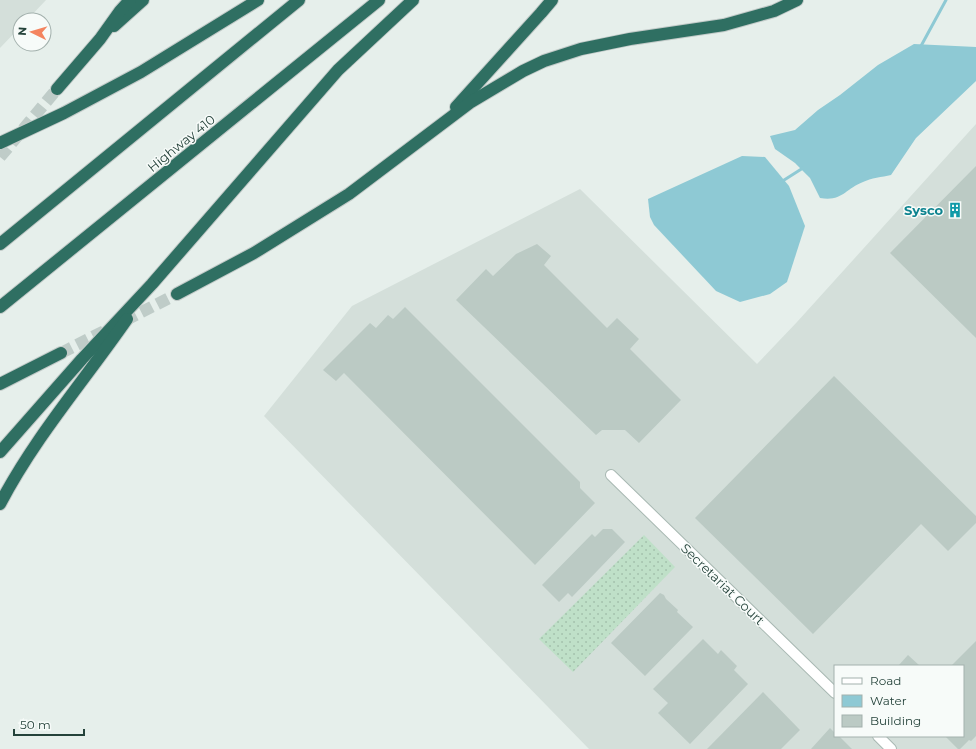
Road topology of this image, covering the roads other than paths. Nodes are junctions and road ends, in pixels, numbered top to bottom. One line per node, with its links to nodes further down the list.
1 (130, 0): 9 (highway)
2 (143, 0): 9 (highway)
3 (258, 0): 12 (highway)
4 (299, 0): 13 (highway)
5 (379, 0): 16 (highway, Highway 410)
6 (413, 0): 14 (highway)
7 (552, 0): 11 (highway)
8 (798, 0): 11 (highway)
9 (100, 39): 10 (highway)
10 (56, 89)
11 (439, 126): 15 (highway)
12 (0, 143)
13 (0, 244)
14 (152, 284): 19 (highway); 21 (highway)
15 (177, 294)
16 (0, 307)
17 (61, 353): 18 (highway)
18 (0, 384)
19 (0, 452)
20 (611, 475): 22 (street, Secretariat Court)
21 (0, 504)
22 (834, 692)
23 (879, 737): 24 (street)
24 (891, 749)

